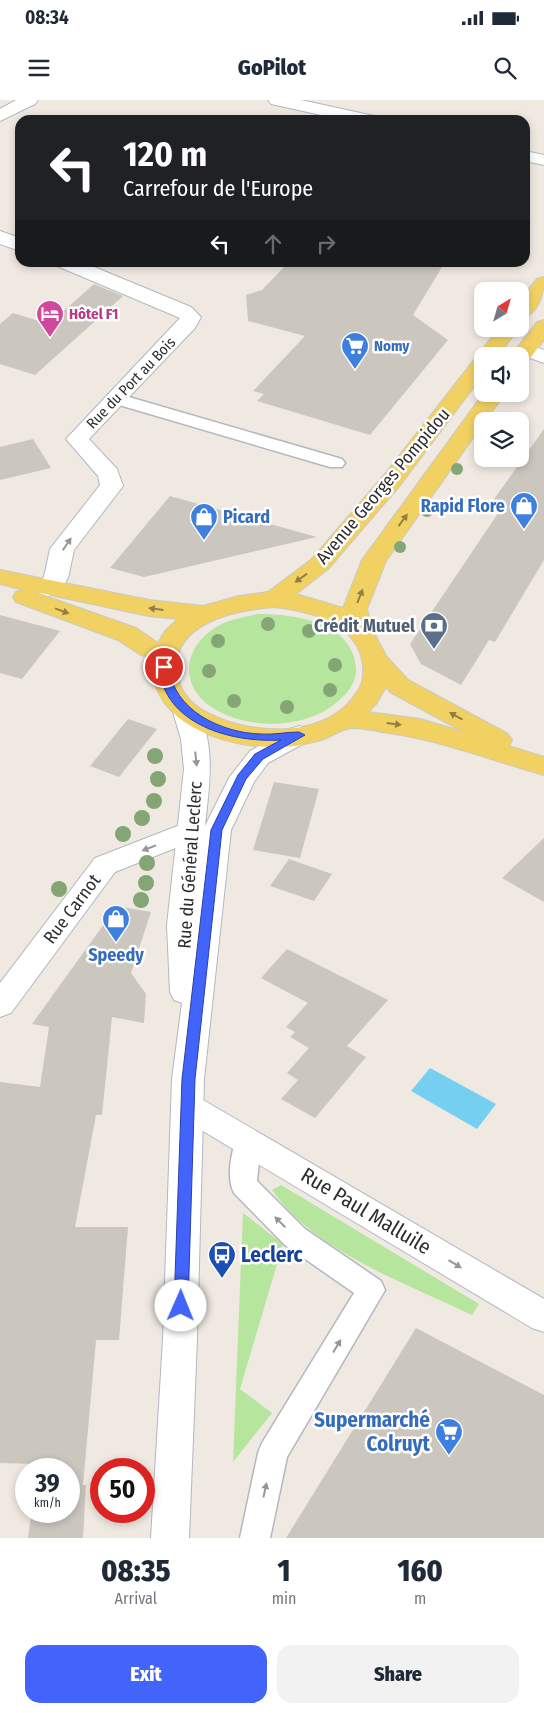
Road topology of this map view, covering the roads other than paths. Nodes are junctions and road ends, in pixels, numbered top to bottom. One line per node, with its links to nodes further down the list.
1 (29, 100): 4 (street)
2 (277, 100): 3 (street)
3 (345, 115)
4 (0, 116)
5 (530, 157): 6 (street)
6 (544, 160)
7 (0, 237): 8 (street)
8 (15, 243)
9 (76, 267): 15 (street, Rue du Port au Bois)
10 (544, 282): 11 (main road)
11 (529, 301)
12 (544, 326): 13 (main road)
13 (530, 355)
14 (474, 373): 21 (main road, Avenue Georges Pompidou, one-way to 21)
15 (115, 398): 17 (lane); 20 (street, Rue du Port au Bois, one-way to 15)
16 (488, 402): 23 (main road, Avenue Georges Pompidou, one-way to 16)
17 (336, 463)
18 (0, 577): 20 (main road)
19 (0, 588): 24 (main road, one-way to 24)
20 (48, 588): 22 (main road, one-way to 20)
21 (274, 600): 22 (main road); 23 (main road)
22 (204, 614): 24 (main road)
23 (360, 632): 25 (main road)
24 (166, 654): 26 (main road)
25 (376, 660): 27 (main road); 29 (main road, one-way to 25)
26 (186, 712): 28 (main road); 30 (street, Rue du Général Leclerc, one-way to 30)
27 (346, 718): 28 (main road); 29 (main road, one-way to 29)
28 (299, 735): 32 (street, Rue du Général Leclerc)
29 (544, 766)
30 (193, 830): 31 (street, Rue Carnot, one-way to 31); 32 (street, Rue du Général Leclerc)
31 (0, 1005)
32 (188, 1092): 33 (street, Rue Paul Malluile); 35 (street, Rue du Général Leclerc)
33 (248, 1142): 34 (street, Rue Paul Malluile, one-way to 34); 36 (lane, one-way to 33)
34 (544, 1316)
35 (170, 1538)
36 (255, 1538)

